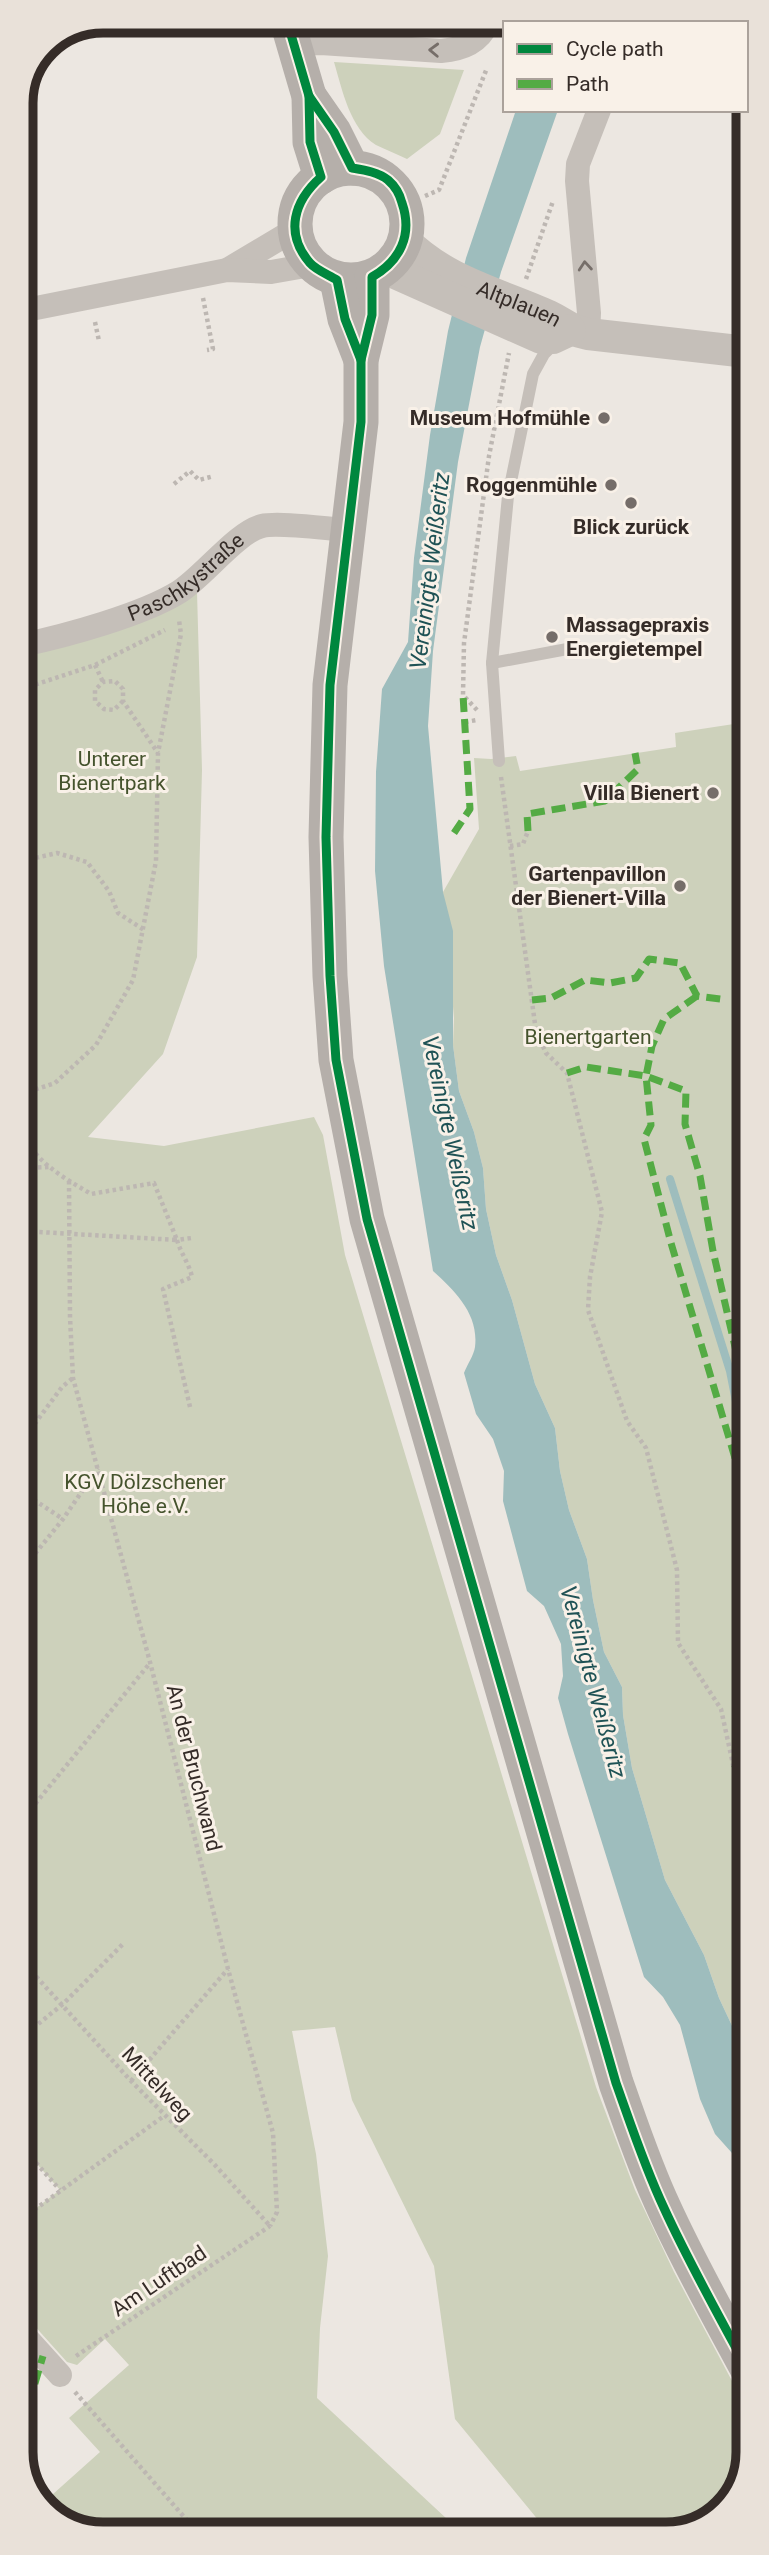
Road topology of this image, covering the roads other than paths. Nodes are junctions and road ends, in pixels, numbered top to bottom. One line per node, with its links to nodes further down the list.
1 (481, 33): 2 (street, one-way to 2)
2 (300, 36): 4 (main road)
3 (597, 112): 10 (street, one-way to 3)
4 (336, 172): 5 (main road); 6 (main road)
5 (294, 230): 7 (street); 8 (main road)
6 (400, 265): 8 (main road); 10 (street, Altplauen); 12 (main road)
7 (227, 270): 8 (street); 9 (street)
8 (324, 272): 12 (main road)
9 (33, 309)
10 (579, 332): 11 (street, Altplauen); 16 (lane)
11 (736, 351)
12 (361, 360): 13 (main road)
13 (348, 530): 14 (street, Paschkystraße); 19 (main road)
14 (33, 642)
15 (578, 647): 16 (lane)
16 (492, 663): 17 (lane)
17 (499, 761)
18 (33, 2343): 20 (street)
19 (736, 2348)
20 (63, 2369)

